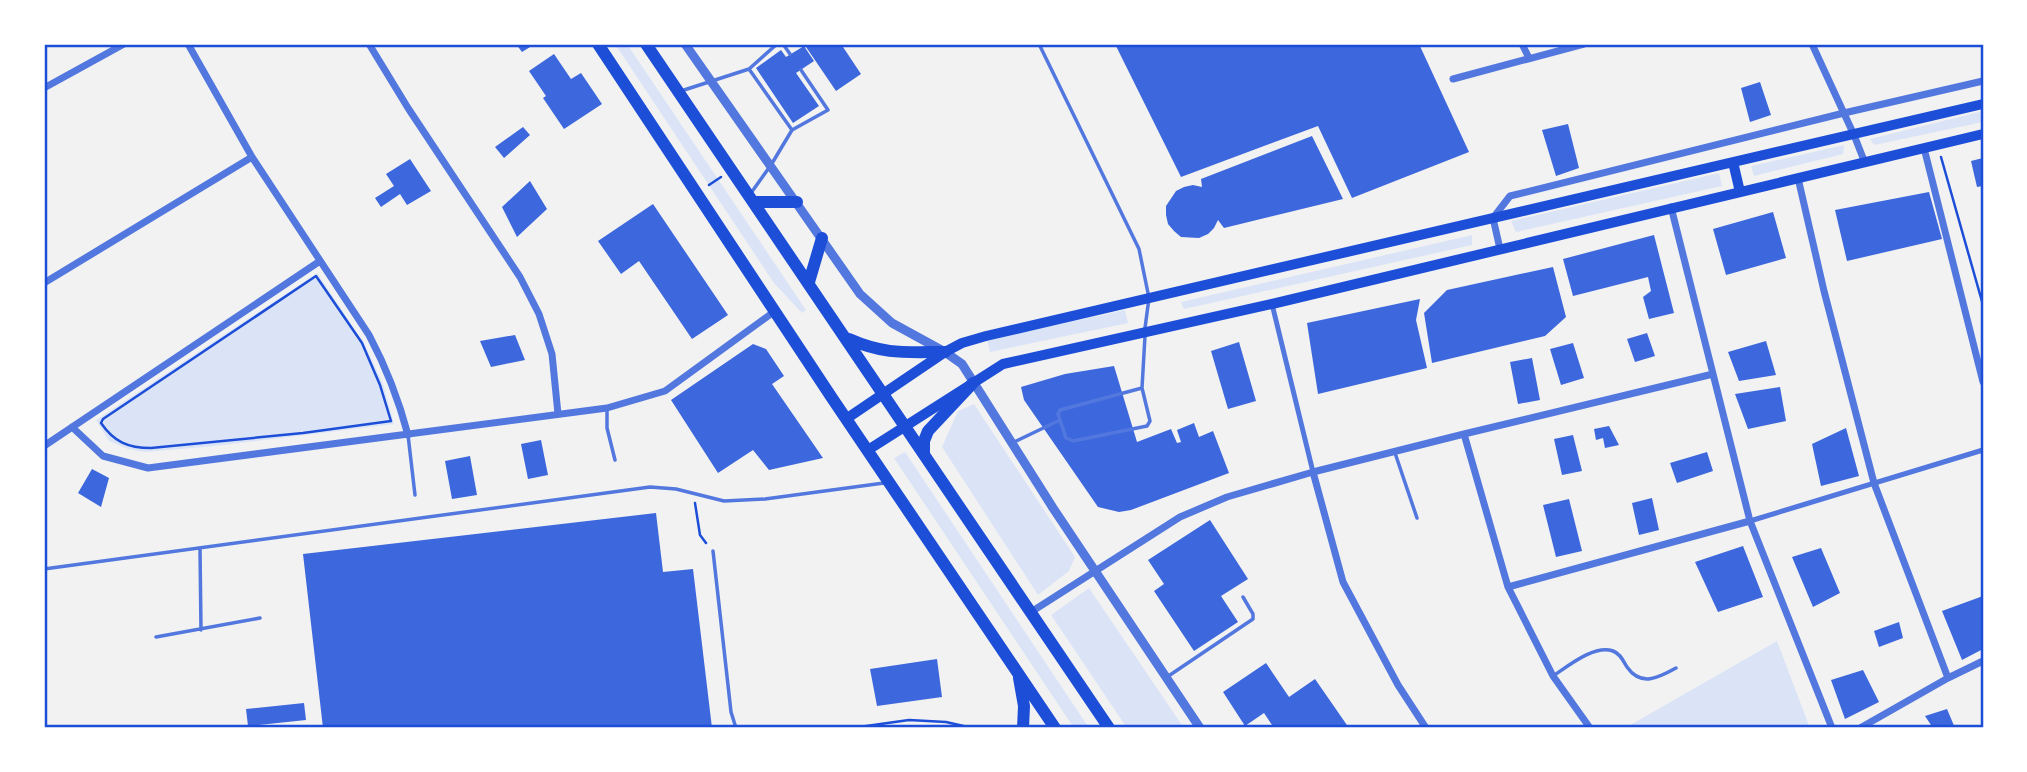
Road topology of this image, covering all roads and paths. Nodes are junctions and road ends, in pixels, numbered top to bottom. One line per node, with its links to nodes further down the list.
1 (124, 44): 20 (street)
2 (187, 44): 29 (street)
3 (369, 44): 60 (street)
4 (598, 44): 36 (main road)
5 (646, 44): 21 (main road)
6 (685, 44): 18 (street)
7 (777, 44): 15 (lane)
8 (783, 44): 13 (lane)
9 (1039, 44): 47 (lane)
10 (1521, 44): 14 (street)
11 (1584, 44): 14 (street)
12 (1812, 44): 23 (street)
13 (790, 54)
14 (1529, 58): 17 (street)
15 (749, 68): 18 (lane); 24 (lane)
16 (801, 70): 24 (lane)
17 (1453, 79)
18 (711, 80): 21 (lane); 32 (street)
19 (1983, 81): 23 (street)
20 (44, 88)
21 (679, 92): 33 (main road)
22 (1983, 104): 26 (main road)
23 (1844, 113): 26 (street); 40 (street)
24 (792, 130): 32 (lane)
25 (1983, 134): 27 (main road)
26 (1854, 135): 30 (main road); 31 (street)
27 (1937, 145): 28 (main road); 49 (path)
28 (1924, 149): 31 (main road); 55 (street)
29 (253, 157): 43 (street); 46 (street)
30 (1733, 162): 35 (main road); 40 (main road)
31 (1865, 163): 34 (main road)
32 (771, 165): 37 (lane); 38 (street)
33 (732, 169): 36 (path); 37 (main road)
34 (1798, 178): 35 (main road); 76 (street)
35 (1740, 192): 39 (main road)
36 (698, 193): 50 (main road)
37 (752, 198): 38 (main road); 45 (main road)
38 (797, 202): 41 (street)
39 (1671, 207): 42 (main road); 54 (street)
40 (1493, 218): 42 (street); 47 (main road)
41 (822, 238): 45 (main road); 53 (street)
42 (1500, 249): 48 (main road)
43 (320, 261): 63 (street); 66 (street)
44 (316, 276): 44 (path)
45 (809, 282): 52 (main road)
46 (44, 284)
47 (1149, 298): 51 (lane); 53 (main road)
48 (1272, 304): 51 (main road); 74 (street)
49 (1983, 305)
50 (775, 311): 59 (street); 61 (main road)
51 (1145, 332): 56 (main road); 57 (lane)
52 (847, 338): 53 (main road); 58 (main road)
53 (944, 352): 56 (street); 58 (main road)
54 (1713, 374): 65 (street); 80 (street)
55 (1983, 382)
56 (973, 383): 64 (main road); 67 (street); 72 (main road)
57 (1143, 388): 62 (lane); 62 (lane)
58 (884, 393): 61 (main road); 64 (main road)
59 (607, 408): 60 (street); 73 (lane)
60 (558, 414): 66 (street)
61 (846, 419): 69 (main road)
62 (1060, 420): 67 (lane)
63 (72, 427): 66 (street); 68 (street)
64 (906, 427): 69 (main road); 72 (main road)
65 (1464, 434): 71 (street); 85 (street)
66 (408, 435): 78 (lane)
67 (1012, 443): 84 (street)
68 (44, 446)
69 (867, 450): 75 (main road)
70 (1983, 450): 76 (street)
71 (1395, 451): 74 (street); 79 (lane)
72 (924, 454): 87 (main road)
73 (615, 460)
74 (1313, 472): 84 (street); 104 (street)
75 (889, 482): 77 (lane); 93 (main road)
76 (1874, 483): 80 (street); 96 (street)
77 (693, 493): 81 (lane); 82 (path)
78 (415, 495)
79 (1417, 518)
80 (1751, 521): 85 (street); 106 (street)
81 (201, 548): 83 (lane); 89 (lane)
82 (713, 551): 98 (lane)
83 (44, 569)
84 (1094, 571): 87 (street); 95 (street)
85 (1508, 587): 94 (street)
86 (1243, 597): 95 (lane)
87 (1031, 612): 102 (main road)
88 (260, 618): 89 (lane)
89 (201, 630): 90 (lane)
90 (156, 636)
91 (1983, 661): 96 (street)
92 (1676, 668): 94 (lane)
93 (1019, 674): 100 (main road); 101 (main road)
94 (1553, 676): 105 (street)
95 (1166, 678): 103 (street)
96 (1948, 678): 107 (street)
97 (968, 727): 99 (path)
98 (736, 728)
99 (852, 728)
100 (1023, 728)
101 (1055, 728)
102 (1110, 728)
103 (1200, 728)
104 (1426, 728)
105 (1590, 728)
106 (1832, 728)
107 (1860, 728)

